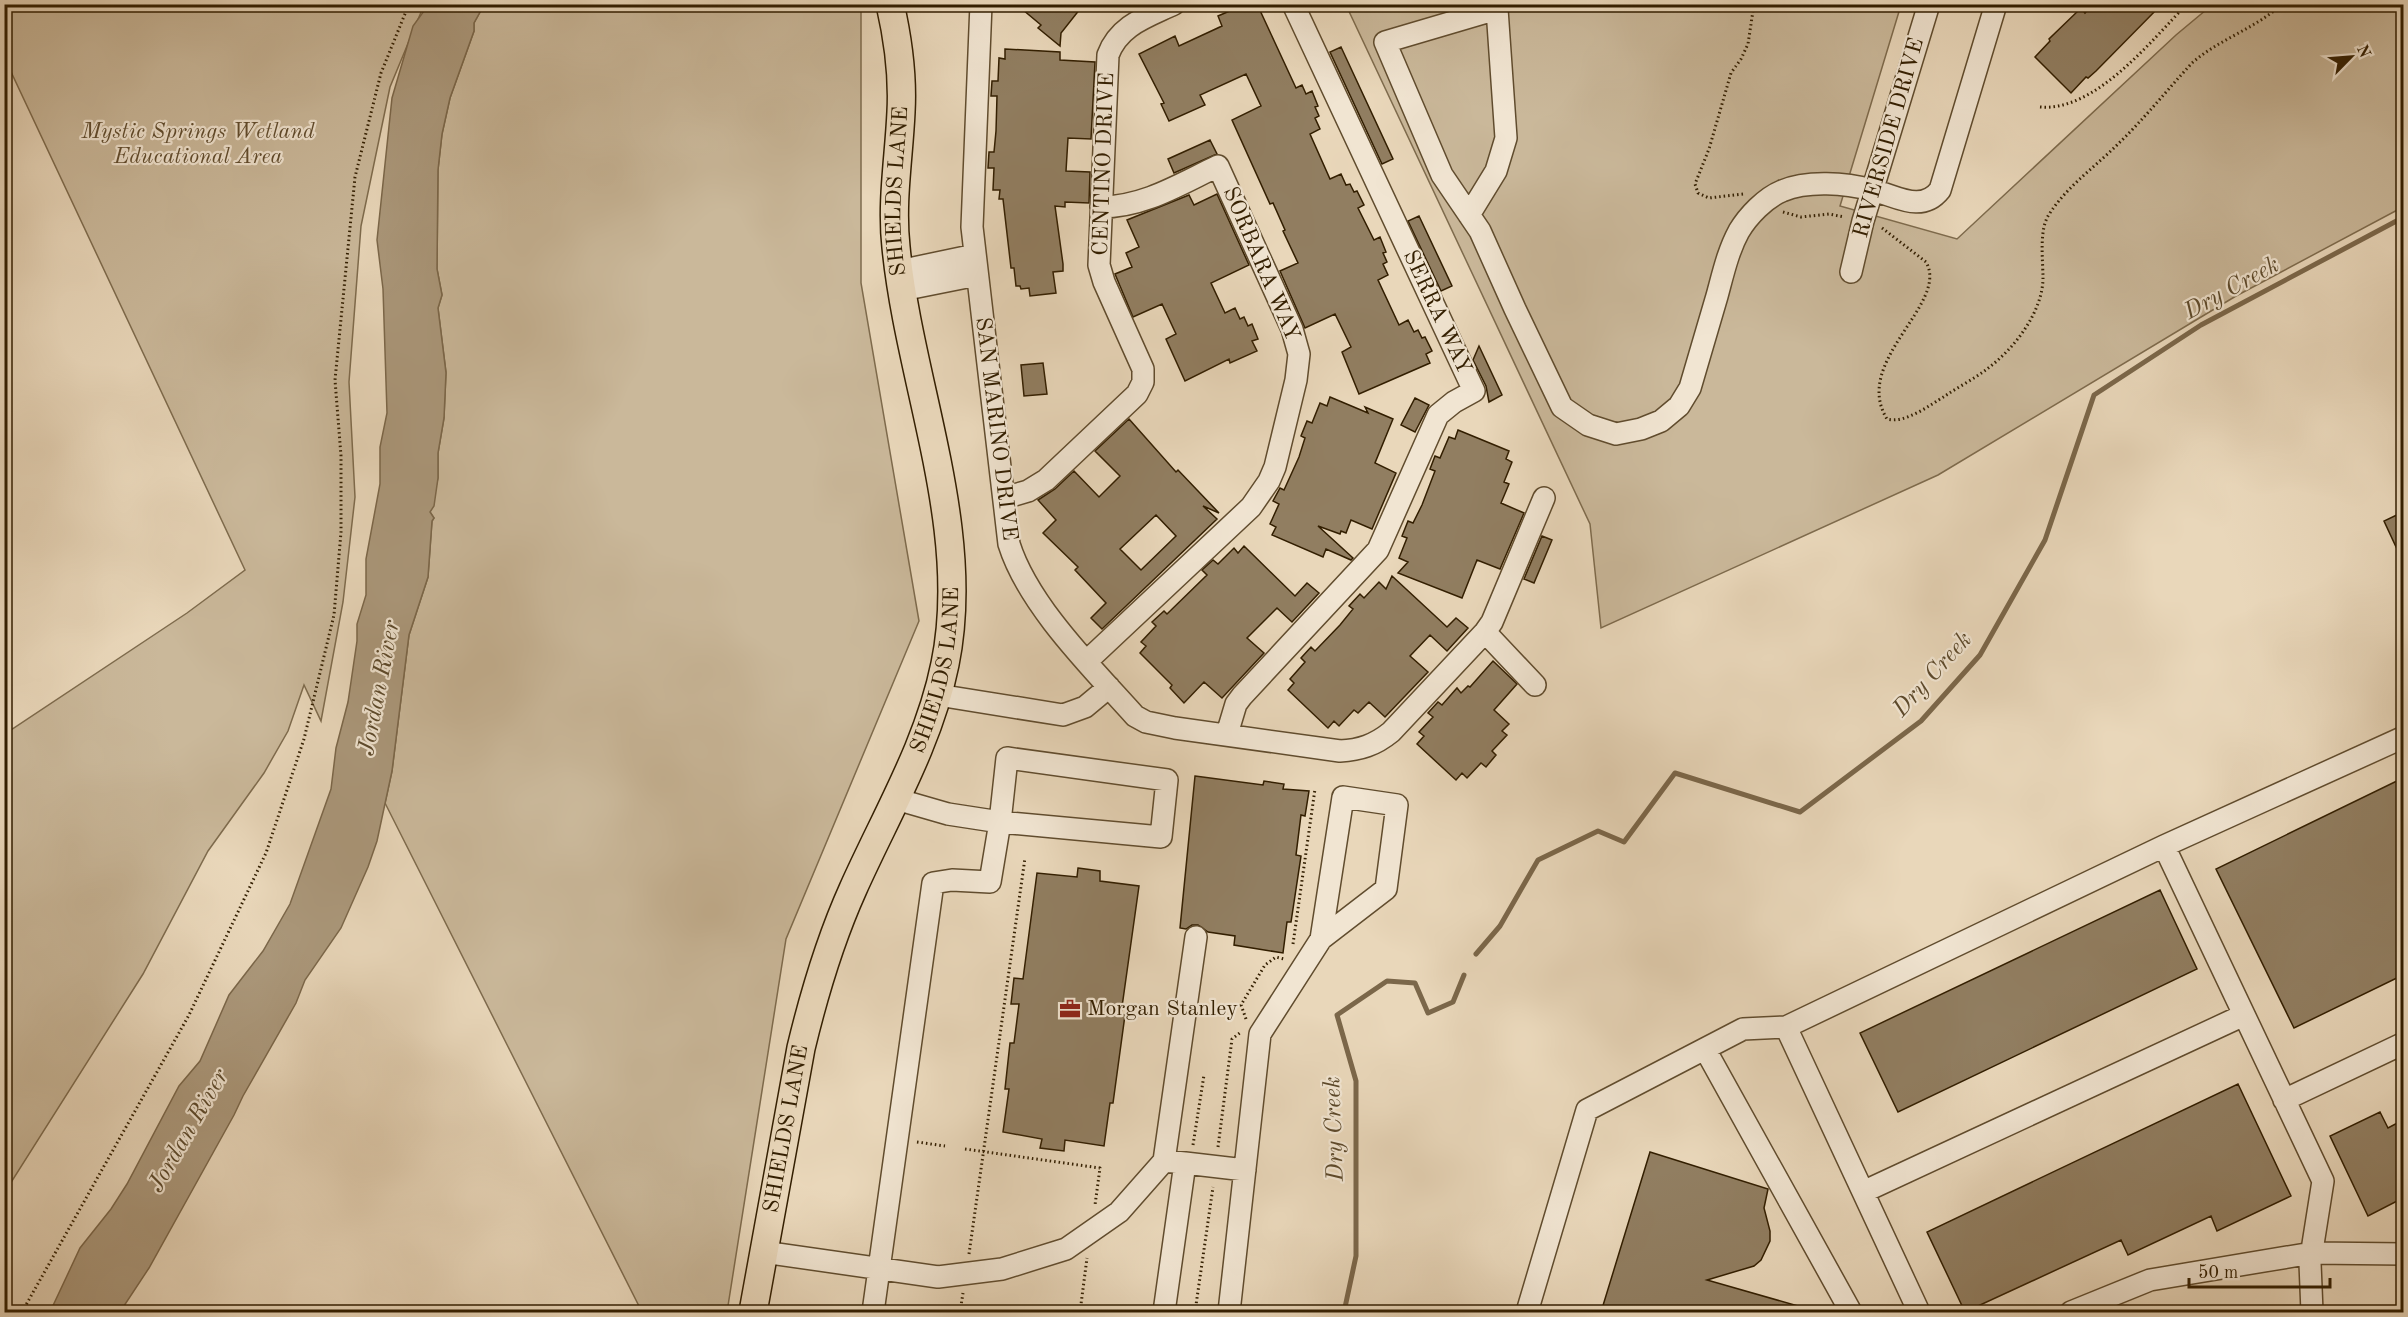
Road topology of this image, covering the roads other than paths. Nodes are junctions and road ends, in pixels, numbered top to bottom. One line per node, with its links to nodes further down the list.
1 (890, 4): 12 (main road, SHIELDS LANE)
2 (981, 4): 10 (street, SAN MARINO DRIVE)
3 (1174, 4): 8 (street, CENTINO DRIVE)
4 (1293, 4): 20 (street, SERRA WAY)
5 (1929, 4): 7 (street, RIVERSIDE DRIVE)
6 (1995, 4): 7 (street)
7 (1873, 190): 9 (street); 11 (street, RIVERSIDE DRIVE)
8 (1101, 207): 13 (street, CENTINO DRIVE); 16 (street, SORBARA WAY)
9 (1469, 214): 9 (street)
10 (976, 265): 12 (street); 13 (street, SAN MARINO DRIVE)
11 (1851, 272)
12 (901, 280): 19 (main road, SHIELDS LANE)
13 (1004, 498): 16 (street, SAN MARINO DRIVE)
14 (1544, 498): 15 (street, SAN MARINO DRIVE)
15 (1485, 632): 17 (street); 20 (street, SAN MARINO DRIVE)
16 (1087, 661): 18 (street, SAN MARINO DRIVE)
17 (1535, 685)
18 (1109, 687): 19 (street); 20 (street, SAN MARINO DRIVE)
19 (938, 695): 22 (main road, SHIELDS LANE)
20 (1227, 734)
21 (2403, 737): 24 (street)
22 (896, 799): 23 (street); 35 (main road, SHIELDS LANE)
23 (1000, 822): 23 (street); 38 (street)
24 (2164, 846): 27 (street); 28 (street)
25 (1196, 937): 32 (street)
26 (1322, 939): 26 (street); 33 (street)
27 (2244, 1015): 31 (street); 34 (street)
28 (1786, 1027): 30 (street); 34 (street)
29 (2403, 1043): 31 (street)
30 (1705, 1049): 43 (street); 44 (street)
31 (2284, 1100): 36 (street)
32 (1180, 1158): 33 (street); 38 (street); 41 (street)
33 (1245, 1170): 42 (street)
34 (1863, 1192): 45 (street)
35 (763, 1252): 38 (street); 39 (main road, SHIELDS LANE)
36 (2312, 1252): 37 (street); 46 (street); 47 (street)
37 (2403, 1254)
38 (879, 1269): 40 (street)
39 (753, 1312)
40 (873, 1312)
41 (1164, 1312)
42 (1229, 1312)
43 (1527, 1312)
44 (1851, 1312)
45 (1919, 1312)
46 (2071, 1312)
47 (2312, 1312)

